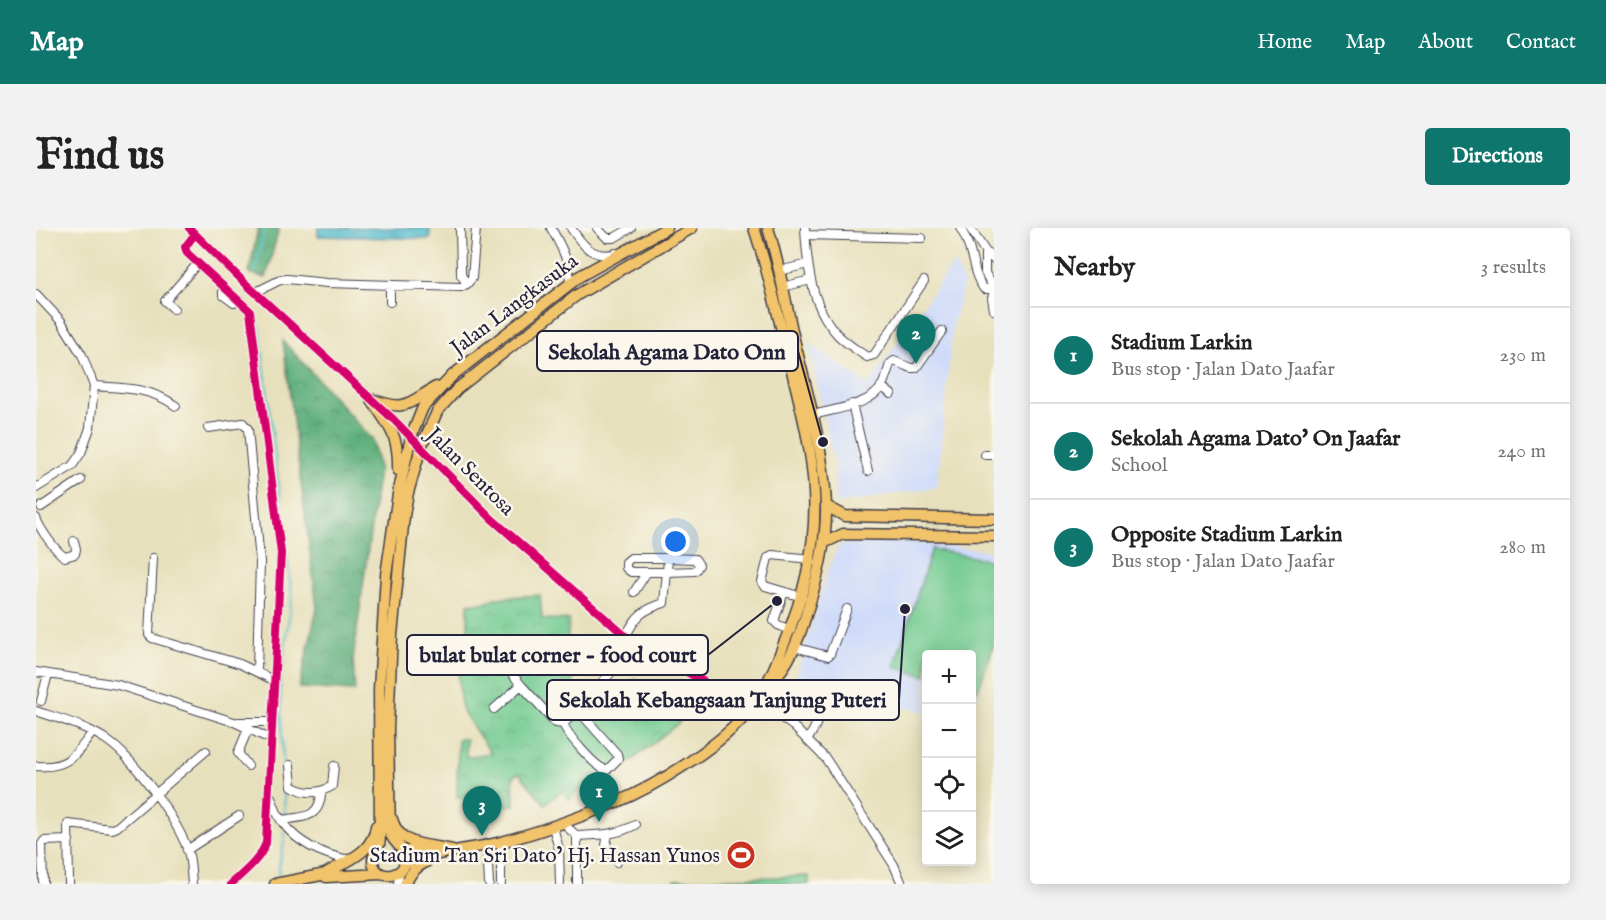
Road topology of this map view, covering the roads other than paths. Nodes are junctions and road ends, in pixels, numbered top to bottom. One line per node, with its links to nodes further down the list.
1 (460, 228): 26 (street)
2 (476, 228): 26 (street)
3 (551, 228): 25 (street)
4 (572, 228): 17 (street)
5 (597, 228): 6 (street)
6 (631, 228)
7 (667, 228): 17 (main road, Jalan Langkasuka)
8 (692, 228): 46 (main road)
9 (754, 228): 60 (main road)
10 (960, 228): 29 (street)
11 (970, 228): 18 (street)
12 (768, 229): 22 (main road)
13 (192, 231): 20 (street); 30 (street, Jalan Sentosa)
14 (806, 232): 15 (street); 21 (street)
15 (863, 232): 16 (street)
16 (922, 238)
17 (632, 247): 25 (main road, Jalan Langkasuka)
18 (985, 251): 19 (street); 29 (street)
19 (994, 260)
20 (198, 263): 33 (street); 71 (street)
21 (808, 264): 22 (street); 23 (street)
22 (779, 271): 28 (main road)
23 (811, 280): 24 (street); 28 (street)
24 (924, 281)
25 (570, 283): 36 (main road, Jalan Langkasuka)
26 (467, 284): 27 (street)
27 (390, 285): 30 (street); 32 (street)
28 (782, 287): 43 (main road)
29 (994, 289): 34 (street)
30 (256, 292): 40 (street, Jalan Sentosa)
31 (36, 294): 37 (street)
32 (390, 302)
33 (174, 309)
34 (994, 310)
35 (942, 331): 38 (street)
36 (446, 381): 40 (main road); 45 (main road, Jalan Langkasuka)
37 (94, 386): 42 (street); 49 (street)
38 (881, 386): 39 (street); 41 (street)
39 (891, 394)
40 (371, 399): 45 (street, Jalan Sentosa); 50 (main road)
41 (852, 404): 43 (street); 47 (street)
42 (176, 406)
43 (813, 415): 51 (main road)
44 (208, 428): 73 (street)
45 (411, 437): 46 (street, Jalan Sentosa); 50 (main road, Jalan Langkasuka)
46 (421, 447): 68 (street, Jalan Sentosa); 97 (main road)
47 (868, 471)
48 (81, 480): 52 (street)
49 (36, 488)
50 (398, 494): 97 (main road)
51 (826, 506): 54 (main road); 57 (main road)
52 (41, 507)
53 (36, 518): 56 (street)
54 (994, 519)
55 (994, 536): 57 (main road)
56 (74, 541)
57 (824, 543): 70 (main road)
58 (153, 558): 73 (street)
59 (668, 558): 61 (street); 62 (street); 62 (street)
60 (811, 559): 64 (street); 65 (main road)
61 (647, 572): 62 (street); 63 (street)
62 (667, 572): 68 (street)
63 (634, 592)
64 (784, 592): 65 (street); 67 (street)
65 (802, 597): 67 (main road)
66 (848, 609): 70 (street)
67 (790, 630): 78 (main road)
68 (626, 636): 69 (street, Jalan Sentosa)
69 (636, 644): 81 (street, Jalan Sentosa); 83 (street)
70 (794, 647): 78 (main road)
71 (274, 665): 73 (street); 76 (street)
72 (506, 666): 77 (street)
73 (257, 668): 76 (street)
74 (36, 672): 75 (street)
75 (48, 674): 80 (street); 85 (street)
76 (273, 680): 86 (street)
77 (521, 685): 82 (street); 87 (street)
78 (767, 686): 81 (main road)
79 (804, 700): 91 (street)
80 (41, 701)
81 (754, 704): 91 (street, Jalan Sentosa); 103 (main road)
82 (494, 709)
83 (578, 710): 87 (street); 87 (street)
84 (36, 711): 89 (street)
85 (234, 722): 86 (street); 88 (street)
86 (271, 722): 90 (street)
87 (563, 724)
88 (248, 729): 90 (street); 95 (street)
89 (93, 733): 94 (street); 100 (street)
90 (270, 739): 99 (street)
91 (808, 739): 131 (street, Jalan Sentosa)
92 (206, 751): 100 (street)
93 (290, 765): 98 (street)
94 (36, 766)
95 (248, 766)
96 (334, 766): 98 (street)
97 (383, 789): 111 (main road); 112 (main road); 114 (main road); 115 (main road)
98 (321, 791): 102 (street)
99 (270, 794): 102 (street); 123 (street)
100 (156, 796): 108 (street); 113 (street)
101 (240, 816): 113 (street)
102 (284, 820): 115 (street)
103 (566, 822): 105 (main road); 107 (street)
104 (635, 825): 106 (street)
105 (553, 826): 109 (main road); 129 (street)
106 (608, 834): 107 (street); 116 (street)
107 (577, 836): 130 (street)
108 (69, 840): 120 (street); 121 (street)
109 (501, 842): 110 (main road); 128 (street)
110 (488, 845): 114 (main road); 127 (street)
111 (377, 848): 112 (main road); 118 (main road); 119 (main road)
112 (400, 848): 114 (main road); 117 (main road)
113 (188, 850): 122 (street)
114 (453, 851): 117 (main road); 126 (main road)
115 (350, 860): 119 (main road)
116 (617, 862)
117 (400, 874): 118 (main road)
118 (383, 877): 119 (main road)
119 (317, 878): 124 (main road); 125 (main road)
120 (43, 884)
121 (69, 884)
122 (192, 884)
123 (231, 884)
124 (275, 884)
125 (369, 884)
126 (405, 884)
127 (489, 884)
128 (501, 884)
129 (560, 884)
130 (577, 884)
131 (902, 884)

